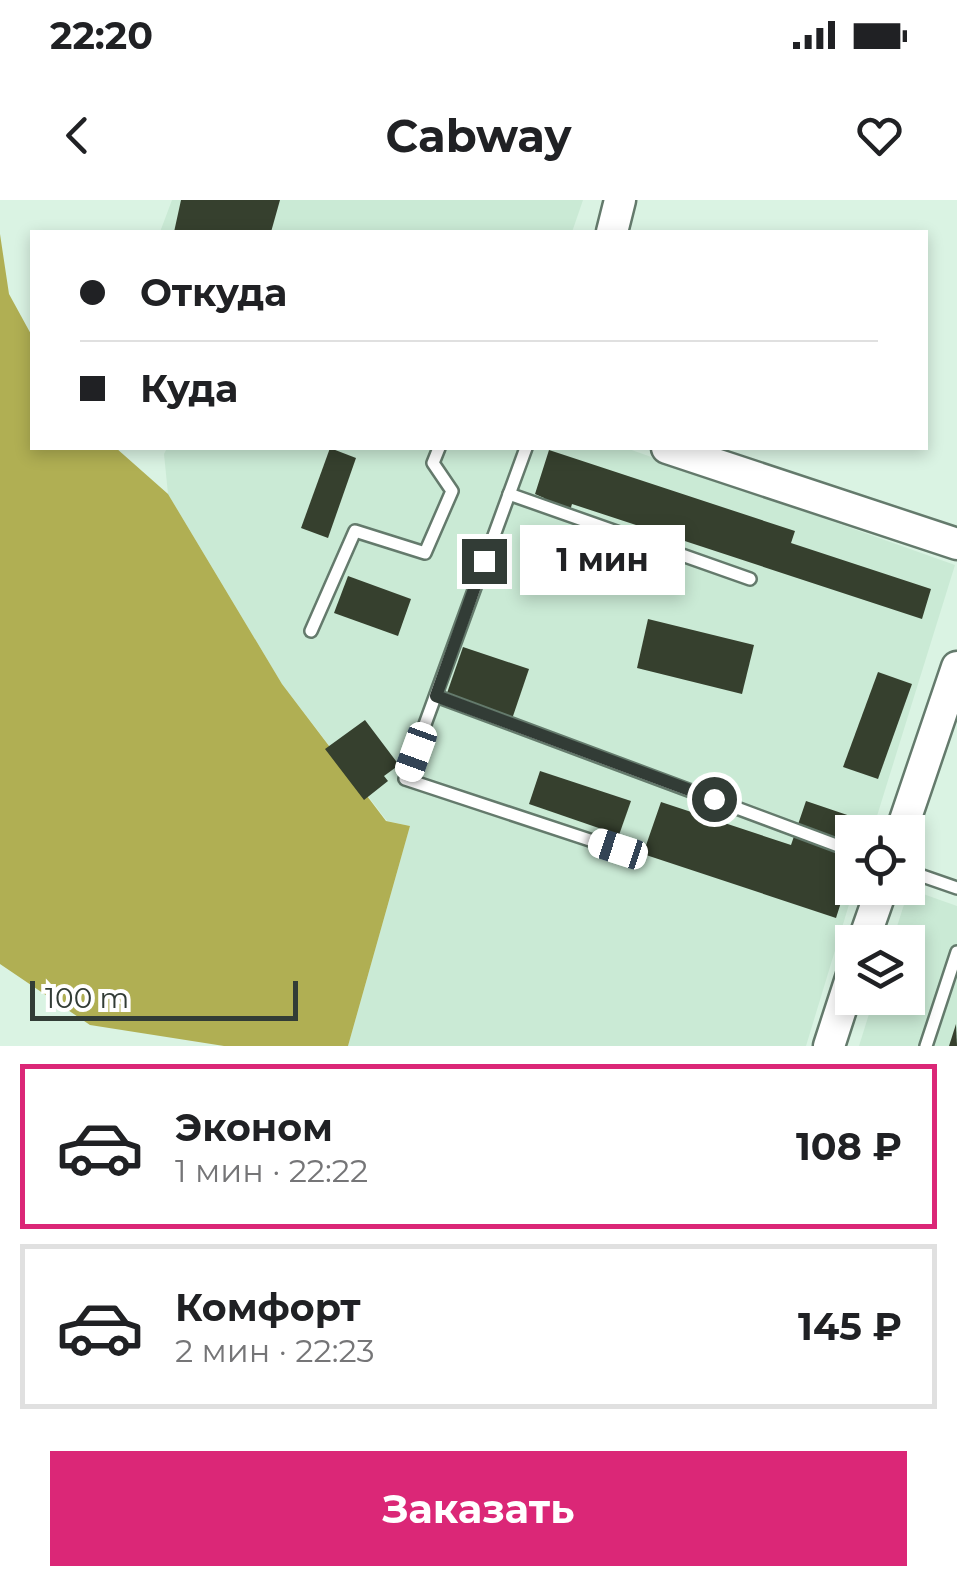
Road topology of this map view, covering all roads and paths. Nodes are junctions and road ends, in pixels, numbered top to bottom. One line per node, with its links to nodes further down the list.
1 (620, 200): 2 (main road)
2 (612, 230)
3 (438, 450): 9 (lane)
4 (525, 450): 6 (lane)
5 (673, 450): 7 (main road)
6 (509, 494): 8 (lane); 11 (lane)
7 (957, 544)
8 (750, 579)
9 (311, 630)
10 (957, 667): 12 (main road)
11 (436, 696): 13 (lane); 14 (lane)
12 (907, 815)
13 (835, 845)
14 (618, 849)
15 (925, 877): 16 (lane)
16 (957, 888)
17 (957, 952): 20 (lane)
18 (838, 1015): 19 (main road)
19 (828, 1046)
20 (926, 1046)

